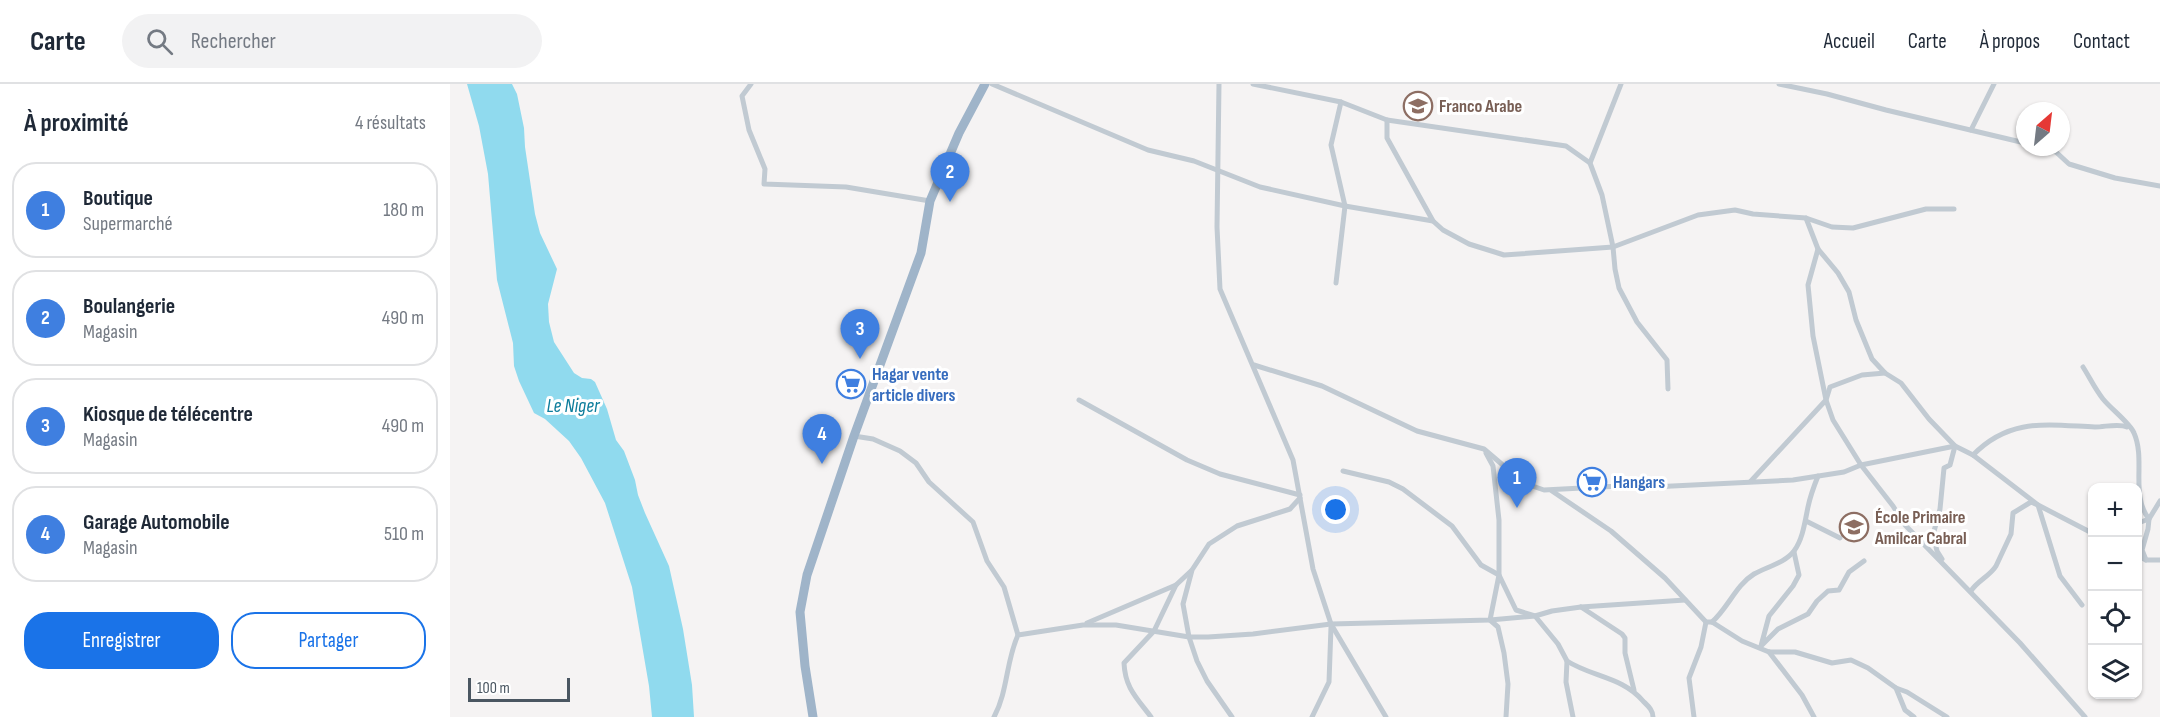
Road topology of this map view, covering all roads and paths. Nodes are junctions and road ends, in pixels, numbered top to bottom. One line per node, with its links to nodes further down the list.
1 (751, 84): 17 (street)
2 (985, 84): 17 (highway)
3 (992, 84): 15 (street)
4 (1219, 84): 15 (street)
5 (1253, 84): 9 (street)
6 (1621, 84): 14 (street)
7 (1779, 84): 11 (street)
8 (1994, 84): 11 (street)
9 (1341, 102): 10 (street); 18 (street)
10 (1387, 120): 14 (street); 21 (street)
11 (1971, 130): 12 (street)
12 (2016, 141)
13 (2060, 156): 16 (street)
14 (1590, 163): 22 (street)
15 (1218, 171): 18 (street); 25 (street)
16 (2160, 186)
17 (930, 201): 32 (highway)
18 (1345, 206): 21 (street); 24 (street)
19 (1954, 209): 20 (street)
20 (1806, 218): 22 (street); 23 (street)
21 (1433, 221): 22 (street)
22 (1613, 247): 28 (street)
23 (1818, 249): 27 (street); 29 (street)
24 (1336, 283)
25 (1254, 365): 34 (street); 42 (street)
26 (2083, 367): 31 (street)
27 (1885, 373): 29 (street); 33 (street)
28 (1668, 389)
29 (1826, 399): 36 (street); 39 (street)
30 (1079, 400): 42 (street)
31 (2134, 431): 35 (street); 40 (street)
32 (854, 436): 69 (street); 77 (highway)
33 (1955, 446): 35 (street); 36 (street); 55 (street)
34 (1484, 449): 41 (street); 57 (street)
35 (1973, 455): 44 (street)
36 (1861, 465): 38 (street); 55 (street)
37 (1343, 471): 57 (street)
38 (1818, 476): 39 (street); 46 (street)
39 (1751, 481): 41 (street)
40 (2139, 483)
41 (1551, 490): 60 (street)
42 (1300, 496): 56 (street); 66 (street)
43 (2160, 501): 52 (street)
44 (2038, 505): 48 (street); 59 (street); 61 (street)
45 (2142, 506): 47 (street)
46 (1806, 521): 49 (street); 50 (street)
47 (2142, 522)
48 (2088, 531)
49 (1840, 538)
50 (1794, 552): 65 (street); 71 (street)
51 (2142, 558): 52 (street)
52 (2146, 560): 53 (street)
53 (2160, 560)
54 (1864, 561): 71 (street)
55 (1948, 567): 59 (street)
56 (1192, 570): 58 (street); 70 (street)
57 (1498, 575): 63 (street); 64 (street)
58 (1176, 585): 67 (street); 68 (street)
59 (1971, 591): 91 (street)
60 (1685, 600): 62 (street); 65 (street)
61 (2082, 605)
62 (1581, 608): 63 (street); 75 (street)
63 (1535, 616): 64 (street); 73 (street)
64 (1490, 620): 66 (street); 84 (street)
65 (1709, 622): 72 (street); 87 (street)
66 (1331, 624): 70 (street); 82 (street); 83 (street)
67 (1083, 625): 68 (street); 69 (street)
68 (1154, 631): 70 (street); 76 (street)
69 (1018, 635): 78 (street)
70 (1189, 637): 81 (street)
71 (1761, 645): 72 (street)
72 (1769, 652): 74 (street); 88 (street)
73 (1567, 661): 75 (street); 85 (street)
74 (1896, 688): 89 (street); 90 (street)
75 (1634, 690): 86 (street)
76 (1147, 711): 79 (street); 80 (street)
77 (813, 717)
78 (994, 717)
79 (1143, 717)
80 (1151, 717)
81 (1232, 717)
82 (1312, 717)
83 (1386, 717)
84 (1506, 717)
85 (1573, 717)
86 (1653, 717)
87 (1694, 717)
88 (1814, 717)
89 (1914, 717)
90 (1947, 717)
91 (2085, 717)

